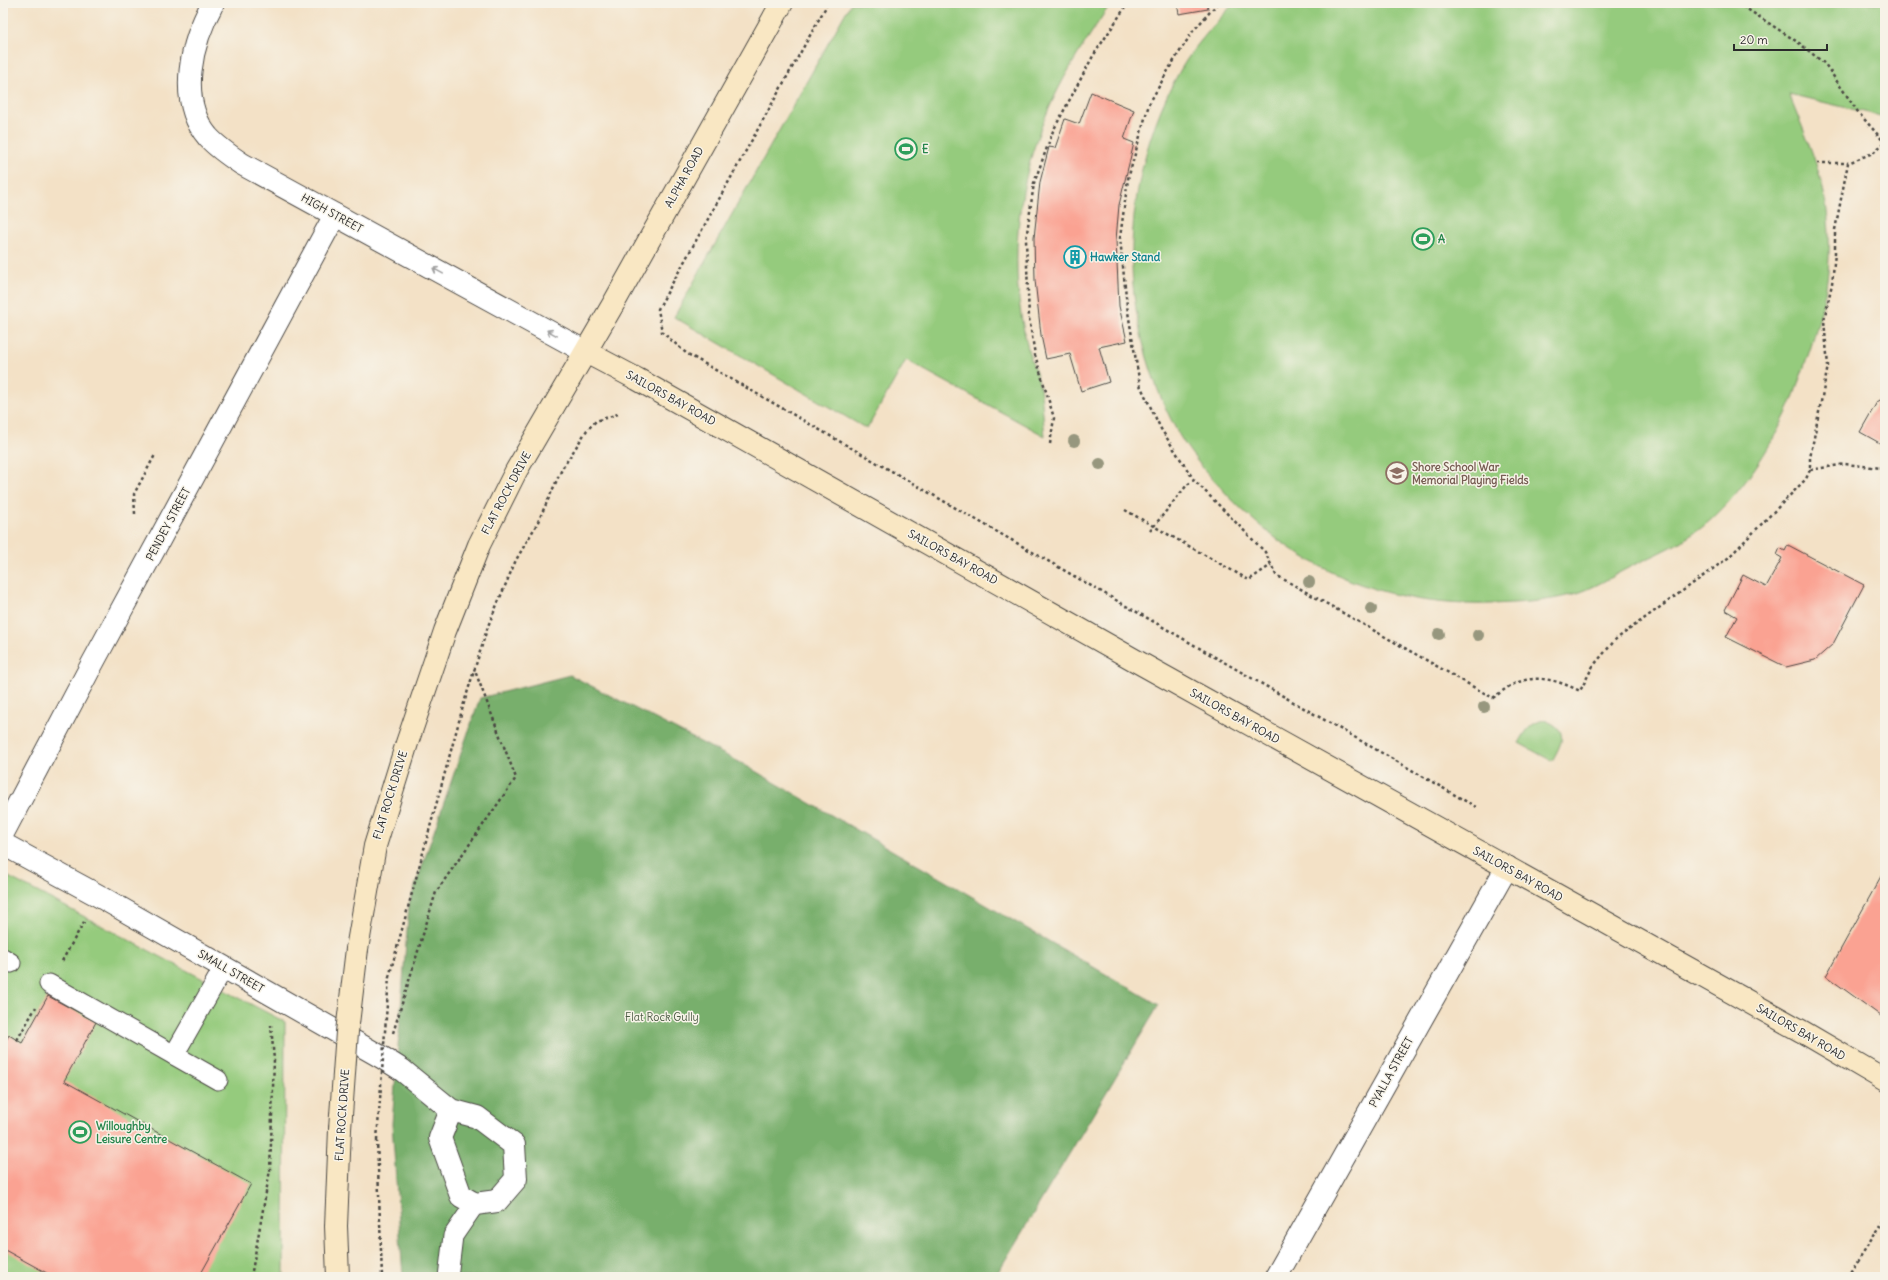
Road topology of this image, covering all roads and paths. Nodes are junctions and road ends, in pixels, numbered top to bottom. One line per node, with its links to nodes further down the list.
1 (213, 3): 10 (street, HIGH STREET)
2 (782, 3): 11 (street, ALPHA ROAD)
3 (828, 3): 24 (path)
4 (1128, 3): 13 (path)
5 (1218, 3): 17 (path)
6 (1738, 3): 7 (path)
7 (1885, 142): 9 (path)
8 (1817, 162): 9 (path)
9 (1848, 163): 16 (path)
10 (335, 215): 11 (street, HIGH STREET, one-way to 10); 25 (street, PENDEY STREET)
11 (586, 352): 27 (street, SAILORS BAY ROAD); 39 (street, FLAT ROCK DRIVE, bridge)
12 (618, 414): 23 (path)
13 (1050, 444)
14 (155, 455): 19 (path)
15 (1885, 466): 16 (path)
16 (1810, 470): 22 (path)
17 (1194, 480): 20 (path); 22 (path)
18 (1125, 510): 20 (path)
19 (135, 514)
20 (1154, 525): 21 (path); 22 (path)
21 (1150, 531)
22 (1271, 566)
23 (474, 670): 31 (path); 40 (path, bridge)
24 (1476, 807)
25 (3, 833)
26 (3, 844): 28 (street, SMALL STREET)
27 (1506, 867): 34 (street, SAILORS BAY ROAD); 42 (street, PYALLA STREET)
28 (224, 967): 30 (street, SMALL STREET); 32 (lane)
29 (49, 984): 32 (lane)
30 (268, 992): 35 (street, SMALL STREET); 38 (path)
31 (393, 1032)
32 (174, 1055): 33 (lane)
33 (218, 1080)
34 (1885, 1080)
35 (451, 1110): 36 (street); 36 (street, SMALL STREET)
36 (475, 1204): 41 (lane)
37 (1885, 1219): 43 (path)
38 (251, 1277)
39 (338, 1277)
40 (382, 1277)
41 (448, 1277)
42 (1276, 1277)
43 (1847, 1277)

